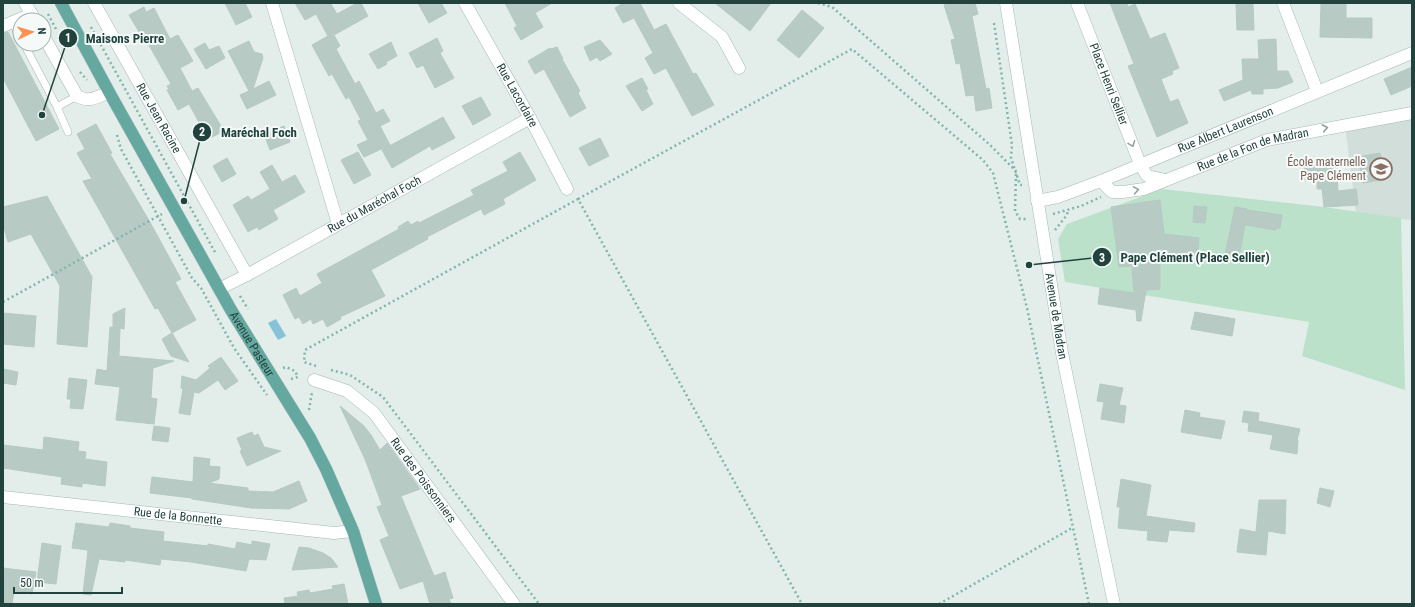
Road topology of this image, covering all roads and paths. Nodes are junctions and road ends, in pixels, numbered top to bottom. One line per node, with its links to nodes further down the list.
1 (25, 3): 11 (street)
2 (61, 3): 18 (main road, Avenue Pasteur)
3 (94, 3): 32 (street, Rue Jean Racine)
4 (272, 3): 31 (street)
5 (465, 3): 22 (street, Rue Lacordaire)
6 (679, 3): 16 (street)
7 (818, 3): 12 (path)
8 (1006, 3): 29 (street, Avenue de Madran)
9 (1077, 3): 24 (street, Place Henri Sellier, one-way to 24)
10 (1283, 3): 17 (street)
11 (30, 12)
12 (994, 18)
13 (52, 51): 19 (street)
14 (28, 52): 20 (lane)
15 (1412, 54): 17 (street, Rue Albert Laurenson)
16 (739, 68)
17 (1317, 91): 24 (street, Rue Albert Laurenson)
18 (109, 92): 19 (street); 30 (main road, Avenue Pasteur)
19 (77, 96): 20 (lane)
20 (57, 107): 23 (lane)
21 (1412, 113): 25 (street, Rue de la Fon de Madran, one-way to 21)
22 (530, 118): 27 (street, Rue Lacordaire); 31 (street, Rue du Maréchal Foch)
23 (68, 132)
24 (1140, 164): 25 (street); 26 (street, Rue Albert Laurenson)
25 (1166, 180): 26 (street, Rue de la Fon de Madran, one-way to 25)
26 (1101, 181): 29 (street, Rue Albert Laurenson)
27 (567, 189)
28 (578, 199): 35 (path); 42 (path); 47 (path)
29 (1037, 201): 50 (street, Avenue de Madran)
30 (174, 208): 33 (main road, Avenue Pasteur); 34 (path)
31 (338, 224): 32 (street, Rue du Maréchal Foch)
32 (247, 275): 33 (street, Rue du Maréchal Foch)
33 (219, 289): 43 (main road, Avenue Pasteur)
34 (3, 302)
35 (319, 367)
36 (283, 368): 38 (path)
37 (327, 369): 46 (path)
38 (290, 379)
39 (314, 380): 40 (path); 45 (street, Rue des Poissonniers)
40 (309, 412)
41 (3, 497): 43 (street, Rue de la Bonnette)
42 (1072, 528): 48 (path); 49 (path)
43 (353, 532): 44 (main road, Avenue Pasteur)
44 (376, 604)
45 (514, 604)
46 (539, 604)
47 (802, 604)
48 (939, 604)
49 (1089, 604)
50 (1114, 604)

